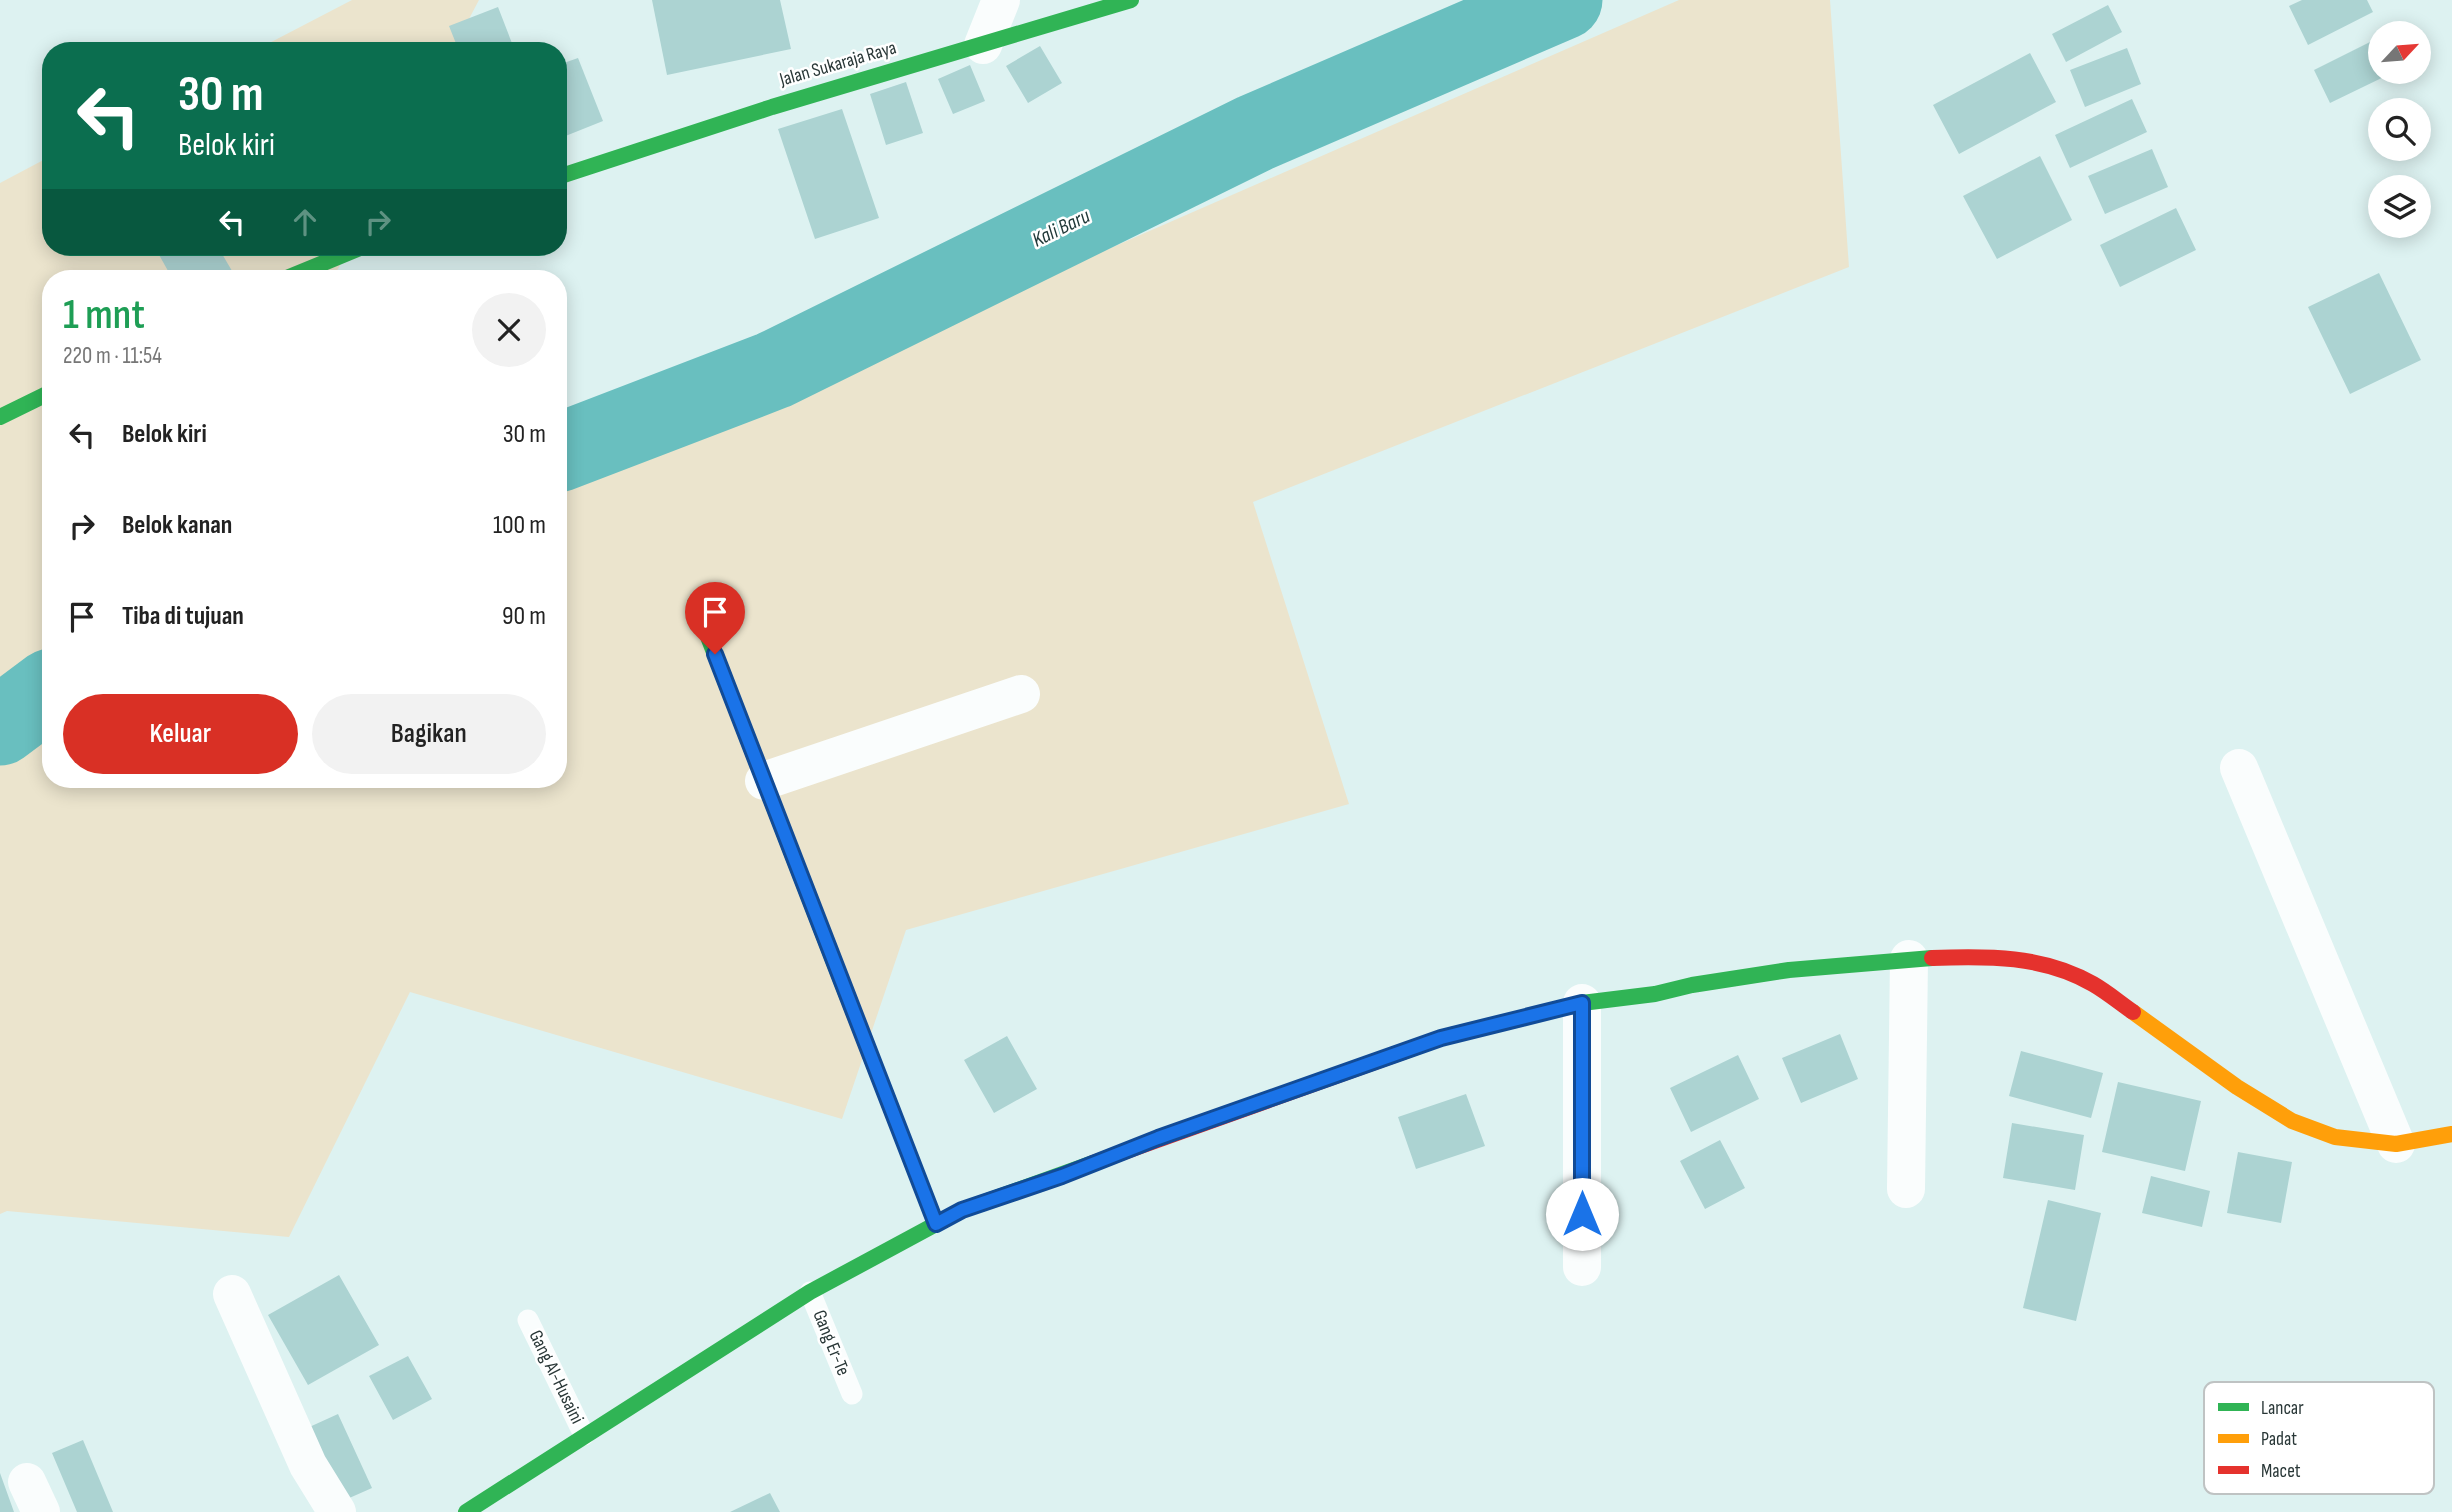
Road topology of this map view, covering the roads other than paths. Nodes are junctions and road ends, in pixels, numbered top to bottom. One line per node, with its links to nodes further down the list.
1 (1001, 0): 3 (street)
2 (1130, 0): 3 (street, Jalan Sukaraja Raya)
3 (983, 45): 4 (street, Jalan Sukaraja Raya)
4 (567, 174)
5 (340, 256): 6 (street)
6 (306, 270)
7 (42, 396): 8 (street)
8 (0, 416)
9 (695, 603): 12 (street)
10 (1021, 694): 12 (street)
11 (2239, 768): 16 (street)
12 (764, 781): 18 (street)
13 (1909, 959): 14 (street); 16 (street); 17 (street)
14 (1582, 1003): 18 (street); 19 (street)
15 (2452, 1133): 16 (street)
16 (2396, 1144)
17 (1906, 1189)
18 (936, 1224): 20 (street)
19 (1581, 1267)
20 (810, 1292): 23 (lane, Gang Er-Te); 24 (street)
21 (232, 1294): 25 (street)
22 (528, 1320): 24 (lane, Gang Al-Husaini)
23 (852, 1394)
24 (584, 1434): 26 (street)
25 (337, 1512)
26 (466, 1512)

